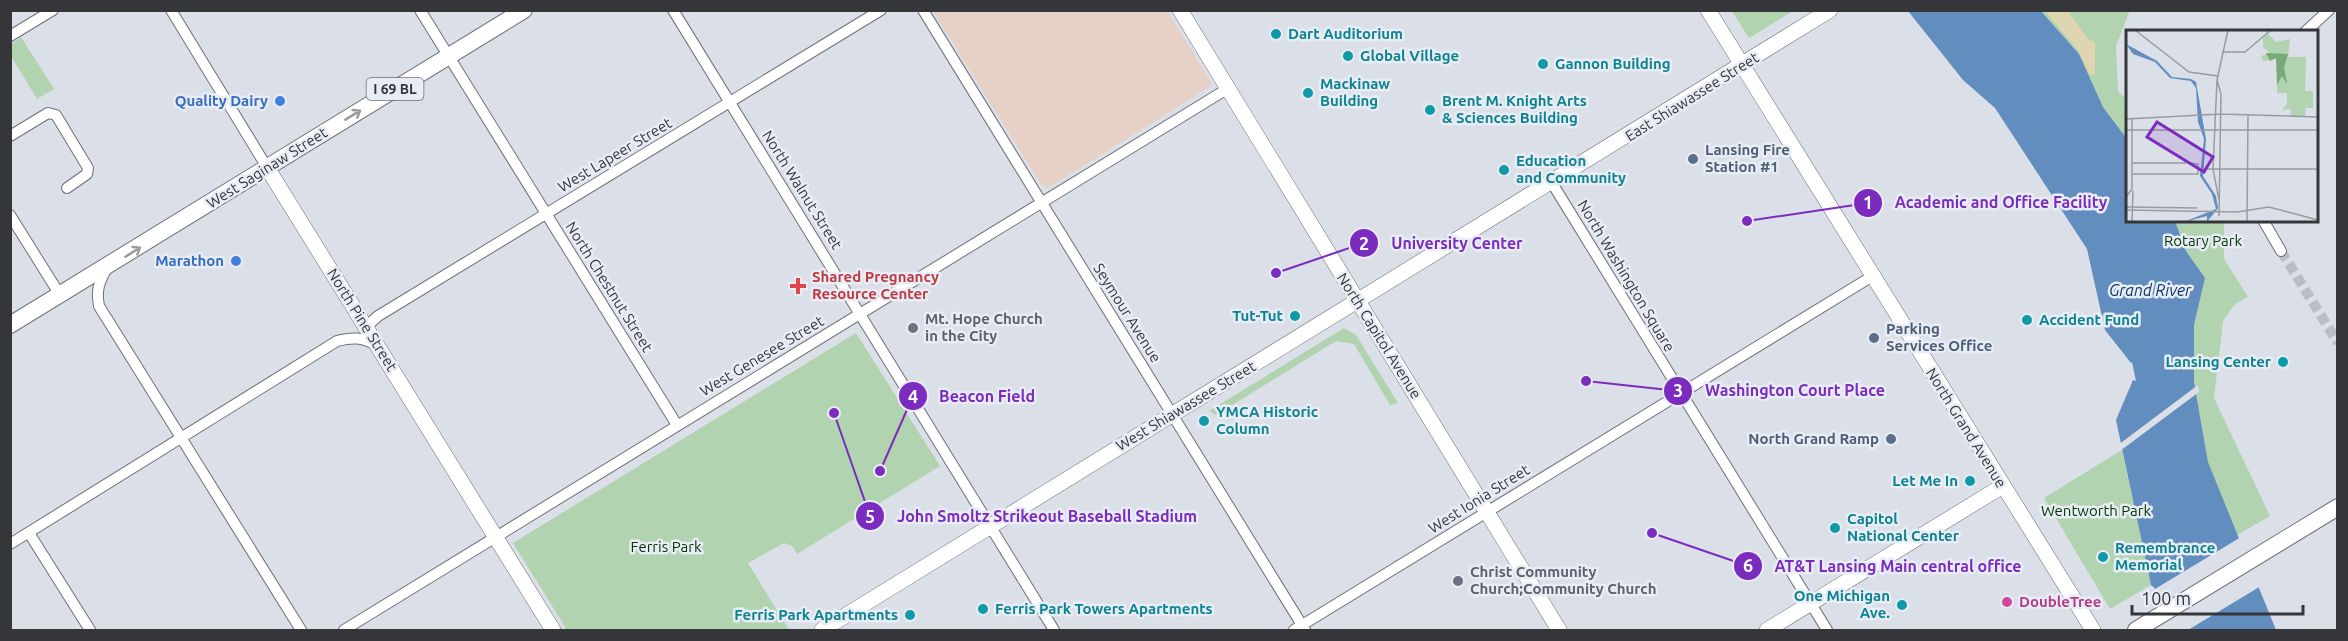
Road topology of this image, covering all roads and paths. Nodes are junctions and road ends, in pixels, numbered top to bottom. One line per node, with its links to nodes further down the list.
1 (53, 10): 13 (street)
2 (171, 10): 19 (street, North Pine Street)
3 (420, 10): 14 (street, North Chestnut Street)
4 (524, 10): 14 (main road, West Saginaw Street / I 69 BL)
5 (673, 10): 17 (street, North Walnut Street)
6 (881, 10): 17 (street, West Lapeer Street)
7 (923, 10): 22 (street, Seymour Avenue)
8 (1180, 10): 16 (street, North Capitol Avenue)
9 (1708, 10): 15 (street, North Grand Avenue)
10 (1830, 10): 15 (street, East Shiawassee Street)
11 (2330, 10): 12 (street)
12 (2307, 30)
13 (10, 36)
14 (449, 57): 19 (main road, West Saginaw Street / I 69 BL, one-way to 14); 23 (street, North Chestnut Street)
15 (1743, 66): 20 (street, East Shiawassee Street); 28 (street, North Grand Avenue)
16 (1227, 89): 22 (street, West Genesee Street); 30 (street, North Capitol Avenue)
17 (730, 102): 23 (street, West Lapeer Street); 31 (street, North Walnut Street)
18 (10, 136): 21 (street)
19 (268, 169): 27 (main road, West Saginaw Street / I 69 BL, one-way to 19); 33 (street, North Pine Street)
20 (1552, 183): 30 (street, West Shiawassee Street); 35 (street, North Washington Square)
21 (67, 188)
22 (1041, 203): 31 (street, West Genesee Street); 36 (street, Seymour Avenue)
23 (546, 214): 33 (street, West Lapeer Street); 37 (street, North Chestnut Street)
24 (10, 215): 29 (street)
25 (2264, 222): 26 (street)
26 (2281, 251)
27 (107, 268): 29 (main road, West Saginaw Street / I 69 BL); 38 (street)
28 (1871, 277): 35 (street, West Ionia Street); 39 (street, North Grand Avenue)
29 (60, 295): 32 (main road, West Saginaw Street / I 69 BL)
30 (1358, 302): 36 (street, West Shiawassee Street); 41 (street, North Capitol Avenue)
31 (860, 313): 37 (street, West Genesee Street); 42 (street, North Walnut Street)
32 (10, 326)
33 (367, 326): 34 (street, North Pine Street)
34 (378, 347): 38 (street); 44 (street, North Pine Street)
35 (1680, 393): 41 (street, West Ionia Street); 46 (street, North Washington Square)
36 (1172, 415): 42 (street, West Shiawassee Street); 47 (street, Seymour Avenue)
37 (677, 425): 44 (street, West Genesee Street)
38 (182, 438): 43 (street); 49 (street)
39 (2001, 487): 46 (street); 57 (street, North Grand Avenue)
40 (2337, 507): 58 (main road)
41 (1488, 512): 47 (street, West Ionia Street); 54 (street, North Capitol Avenue)
42 (990, 526): 52 (street, West Shiawassee Street); 53 (street, North Walnut Street)
43 (29, 533): 45 (street); 48 (street)
44 (496, 537): 50 (street, West Genesee Street); 51 (street, North Pine Street)
45 (10, 544)
46 (1811, 604): 55 (street); 56 (street, North Washington Square)
47 (1301, 629)
48 (90, 630)
49 (301, 630)
50 (344, 630)
51 (552, 630)
52 (822, 630)
53 (1054, 630)
54 (1559, 630)
55 (1767, 630)
56 (1827, 630)
57 (2093, 630)
58 (2136, 630)

